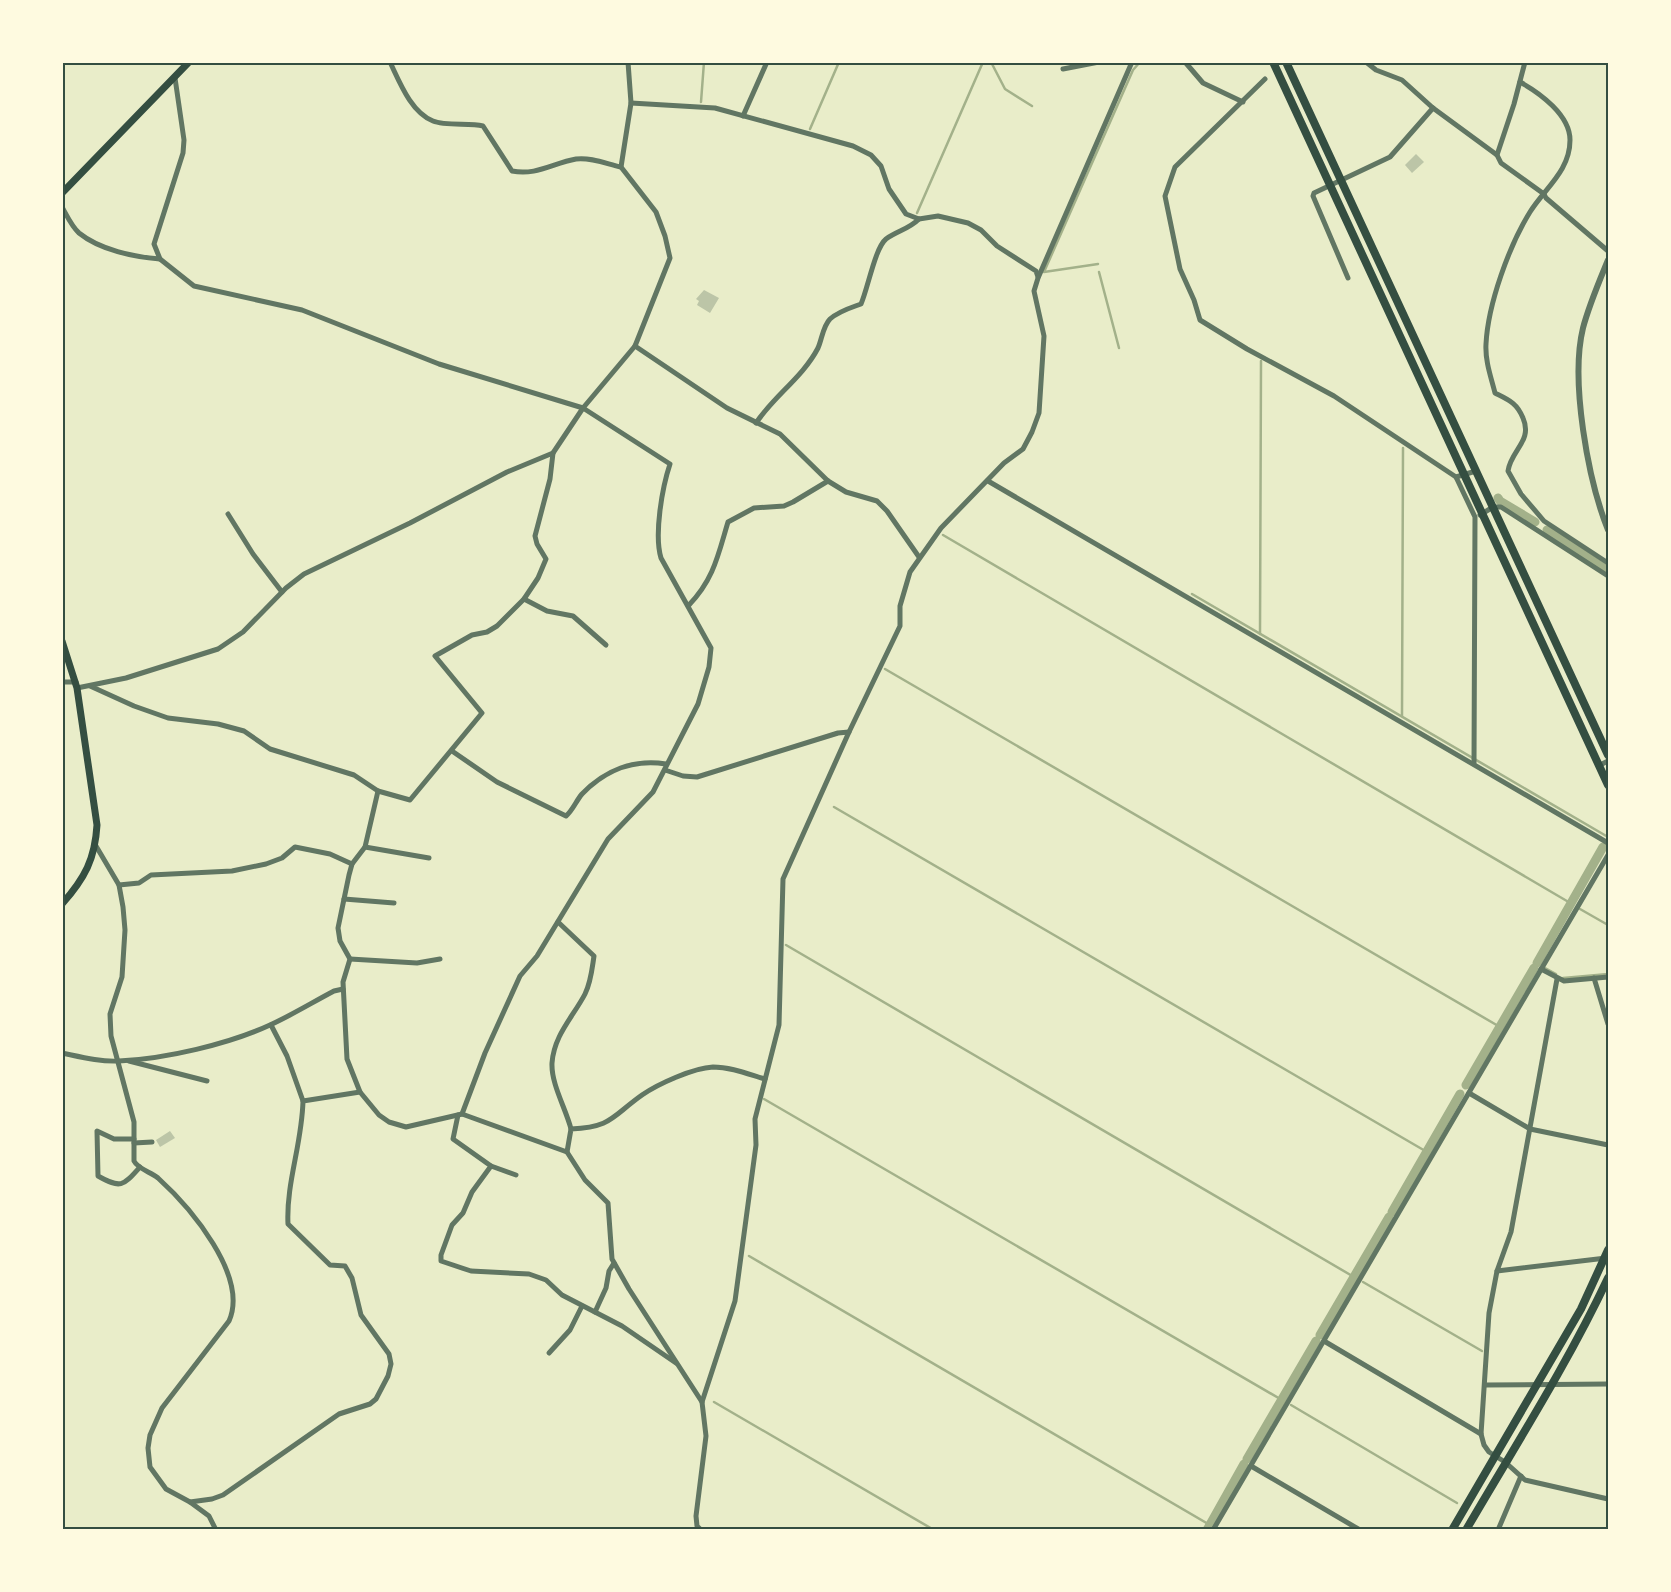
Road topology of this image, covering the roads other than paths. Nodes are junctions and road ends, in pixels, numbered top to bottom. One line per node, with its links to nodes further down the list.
1 (189, 62): 13 (main road)
2 (390, 62): 23 (street)
3 (628, 62): 17 (street)
4 (767, 62): 21 (street)
5 (1100, 62): 12 (street)
6 (1132, 62): 31 (street)
7 (1185, 62): 16 (street)
8 (1273, 62): 20 (main road)
9 (1286, 62): 18 (main road)
10 (1366, 62): 19 (street)
11 (1525, 62): 15 (street)
12 (1063, 69)
13 (175, 78): 24 (main road); 29 (street)
14 (1265, 79): 16 (street)
15 (1520, 82): 22 (street); 25 (street)
16 (1243, 102): 39 (street)
17 (631, 103): 21 (street); 23 (street)
18 (1306, 106): 20 (street); 37 (main road)
19 (1433, 108): 22 (street); 32 (street)
20 (1295, 110): 38 (main road)
21 (744, 116): 27 (street)
22 (1497, 155): 25 (street)
23 (621, 168): 33 (street)
24 (62, 193)
25 (1544, 194): 28 (street); 46 (street)
26 (62, 207): 29 (street)
27 (919, 219): 31 (street); 35 (street)
28 (1608, 251)
29 (160, 259): 34 (street)
30 (1608, 260): 47 (street)
31 (1038, 278): 41 (street)
32 (1348, 278)
33 (635, 346): 34 (street); 35 (street)
34 (583, 408): 36 (street); 54 (street)
35 (756, 423): 40 (street)
36 (553, 453): 52 (street); 53 (street)
37 (1476, 471): 38 (street); 42 (main road)
38 (1466, 475): 39 (street); 43 (main road)
39 (1456, 477): 45 (street)
40 (828, 481): 49 (street); 54 (street)
41 (988, 481): 49 (street); 64 (street)
42 (1493, 507): 43 (street); 48 (street); 62 (main road)
43 (1483, 513): 45 (street); 66 (main road)
44 (228, 514): 52 (street)
45 (1475, 517): 64 (street)
46 (1544, 521): 48 (street); 50 (street)
47 (1608, 530)
48 (1538, 531): 51 (street)
49 (919, 557): 60 (street)
50 (1608, 563)
51 (1608, 576)
52 (282, 592): 59 (street)
53 (524, 599): 56 (street); 61 (street)
54 (689, 605): 65 (street)
55 (62, 641): 58 (main road)
56 (606, 645)
57 (62, 682): 58 (street)
58 (76, 685): 59 (street); 71 (main road)
59 (90, 686): 69 (street)
60 (849, 732): 67 (street); 93 (street)
61 (452, 751): 65 (street); 69 (street)
62 (1608, 754)
63 (1608, 761): 66 (street)
64 (1474, 763): 70 (street)
65 (666, 764): 67 (street)
66 (1600, 765): 68 (main road)
67 (665, 770): 80 (street)
68 (1608, 785)
69 (378, 791): 72 (street)
70 (1608, 843)
71 (96, 846): 76 (street); 79 (main road)
72 (365, 847): 74 (street); 75 (street)
73 (1608, 855): 83 (street)
74 (429, 858)
75 (352, 864): 76 (street); 77 (street)
76 (119, 885): 92 (street)
77 (344, 899): 78 (street); 81 (street)
78 (394, 903)
79 (62, 904)
80 (558, 922): 98 (street); 100 (street)
81 (350, 959): 82 (street); 87 (street)
82 (440, 959)
83 (1541, 969): 85 (street); 96 (street)
84 (1608, 977): 86 (street)
85 (1557, 978): 86 (street); 99 (street)
86 (1594, 978): 88 (street)
87 (343, 989): 89 (street); 95 (street)
88 (1608, 1024)
89 (271, 1025): 91 (street); 97 (street)
90 (62, 1053): 92 (street)
91 (126, 1060): 92 (street); 94 (street)
92 (119, 1062): 101 (street)
93 (765, 1079): 100 (street); 121 (street)
94 (207, 1081)
95 (360, 1092): 97 (street); 98 (street)
96 (1469, 1093): 99 (street); 114 (street)
97 (303, 1101): 128 (street)
98 (460, 1115): 104 (street); 105 (street)
99 (1530, 1128): 103 (street); 110 (street)
100 (572, 1129): 104 (street)
101 (134, 1141): 102 (street); 106 (street); 106 (street)
102 (152, 1142)
103 (1608, 1145)
104 (567, 1152): 109 (street)
105 (491, 1166): 107 (street); 112 (street)
106 (140, 1167): 128 (street)
107 (516, 1175)
108 (1607, 1255): 110 (street); 117 (main road)
109 (614, 1262): 113 (street); 116 (street)
110 (1497, 1271): 119 (street)
111 (1608, 1278): 120 (main road)
112 (582, 1306): 113 (street); 115 (street)
113 (594, 1312): 116 (street)
114 (1324, 1341): 122 (street); 125 (street)
115 (549, 1353)
116 (679, 1365): 121 (street)
117 (1537, 1384): 119 (street); 120 (street); 123 (main road)
118 (1608, 1384): 120 (street)
119 (1484, 1385): 122 (street)
120 (1551, 1385): 124 (main road)
121 (702, 1402): 130 (street)
122 (1481, 1434): 123 (street)
123 (1495, 1456): 124 (street); 133 (main road)
124 (1506, 1462): 126 (street); 134 (main road)
125 (1251, 1466): 131 (street); 132 (street)
126 (1521, 1476): 127 (street); 135 (street)
127 (1608, 1499)
128 (190, 1502): 129 (street)
129 (216, 1530)
130 (700, 1530)
131 (1214, 1530)
132 (1360, 1530)
133 (1452, 1530)
134 (1466, 1530)
135 (1498, 1530)

